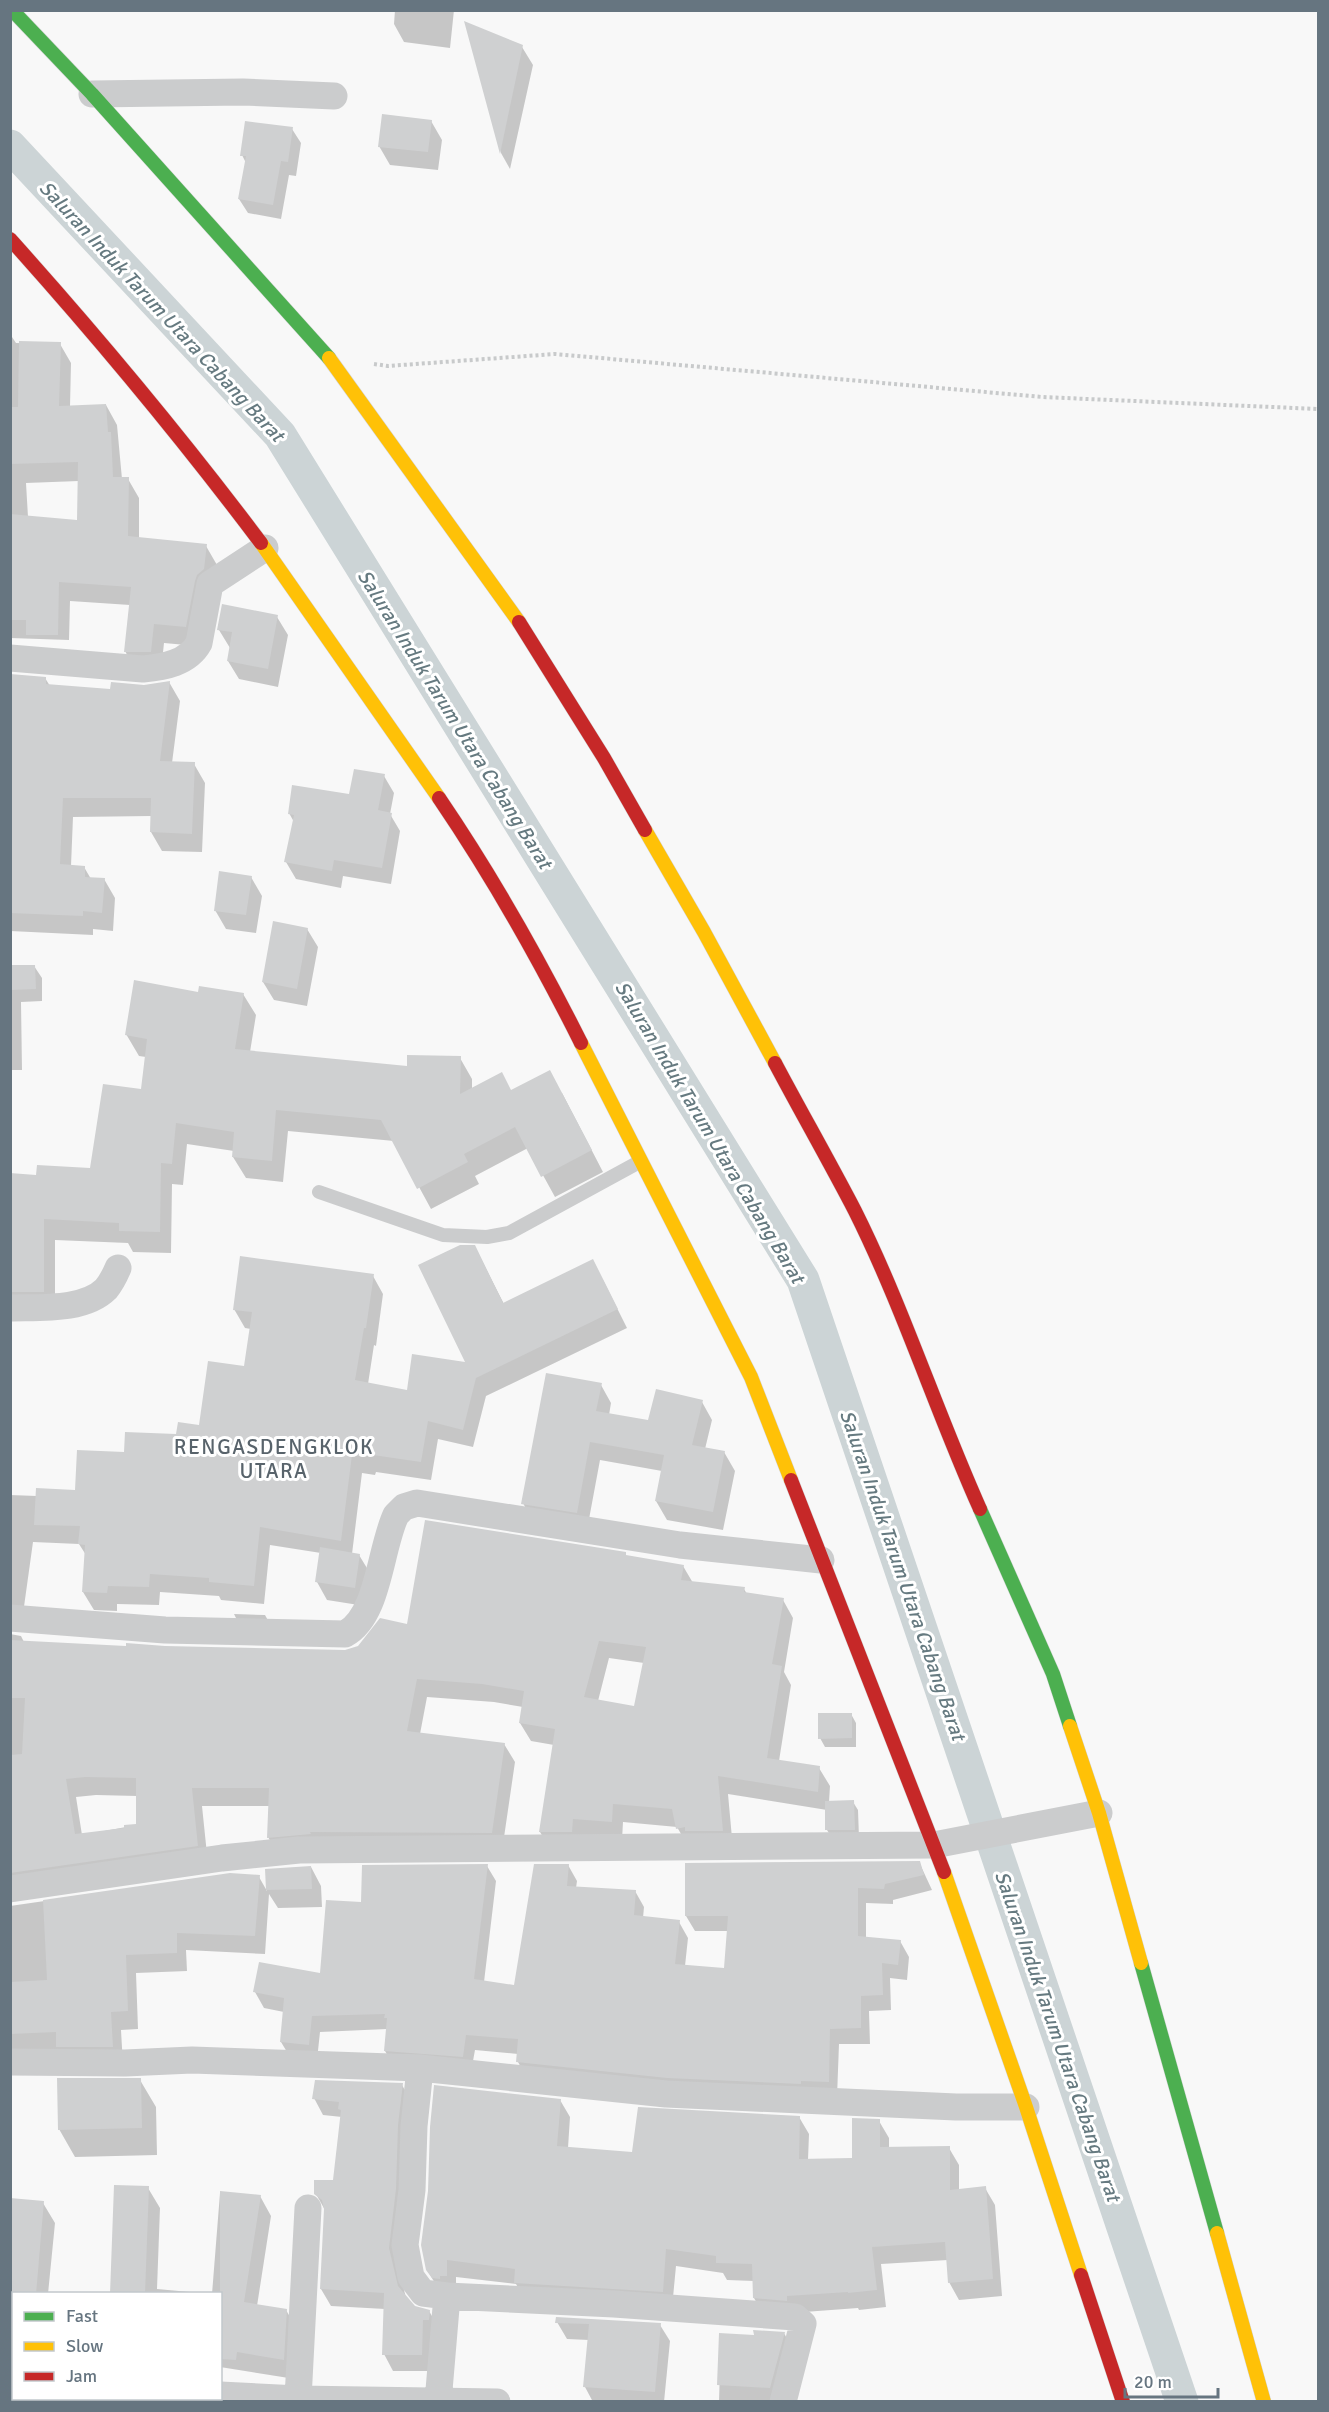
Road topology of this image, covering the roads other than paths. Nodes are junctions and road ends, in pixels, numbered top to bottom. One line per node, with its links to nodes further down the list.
1 (12, 10): 2 (street)
2 (92, 94): 3 (street); 13 (street)
3 (334, 96)
4 (10, 239): 5 (street)
5 (265, 548): 6 (street); 7 (street)
6 (10, 658)
7 (641, 1161): 8 (lane); 11 (street)
8 (319, 1192)
9 (118, 1268): 10 (street)
10 (10, 1308)
11 (821, 1560): 12 (street); 14 (street)
12 (10, 1618)
13 (1100, 1813): 14 (street); 27 (street)
14 (946, 1843): 15 (street); 18 (street)
15 (10, 1889)
16 (10, 2062): 17 (street)
17 (420, 2068): 18 (street); 20 (street)
18 (1026, 2107): 26 (street)
19 (308, 2208): 22 (street)
20 (447, 2296): 23 (street); 25 (street)
21 (222, 2395): 22 (street)
22 (298, 2399): 23 (street)
23 (438, 2401): 24 (street)
24 (497, 2402)
25 (783, 2402)
26 (1123, 2402)
27 (1264, 2402)

